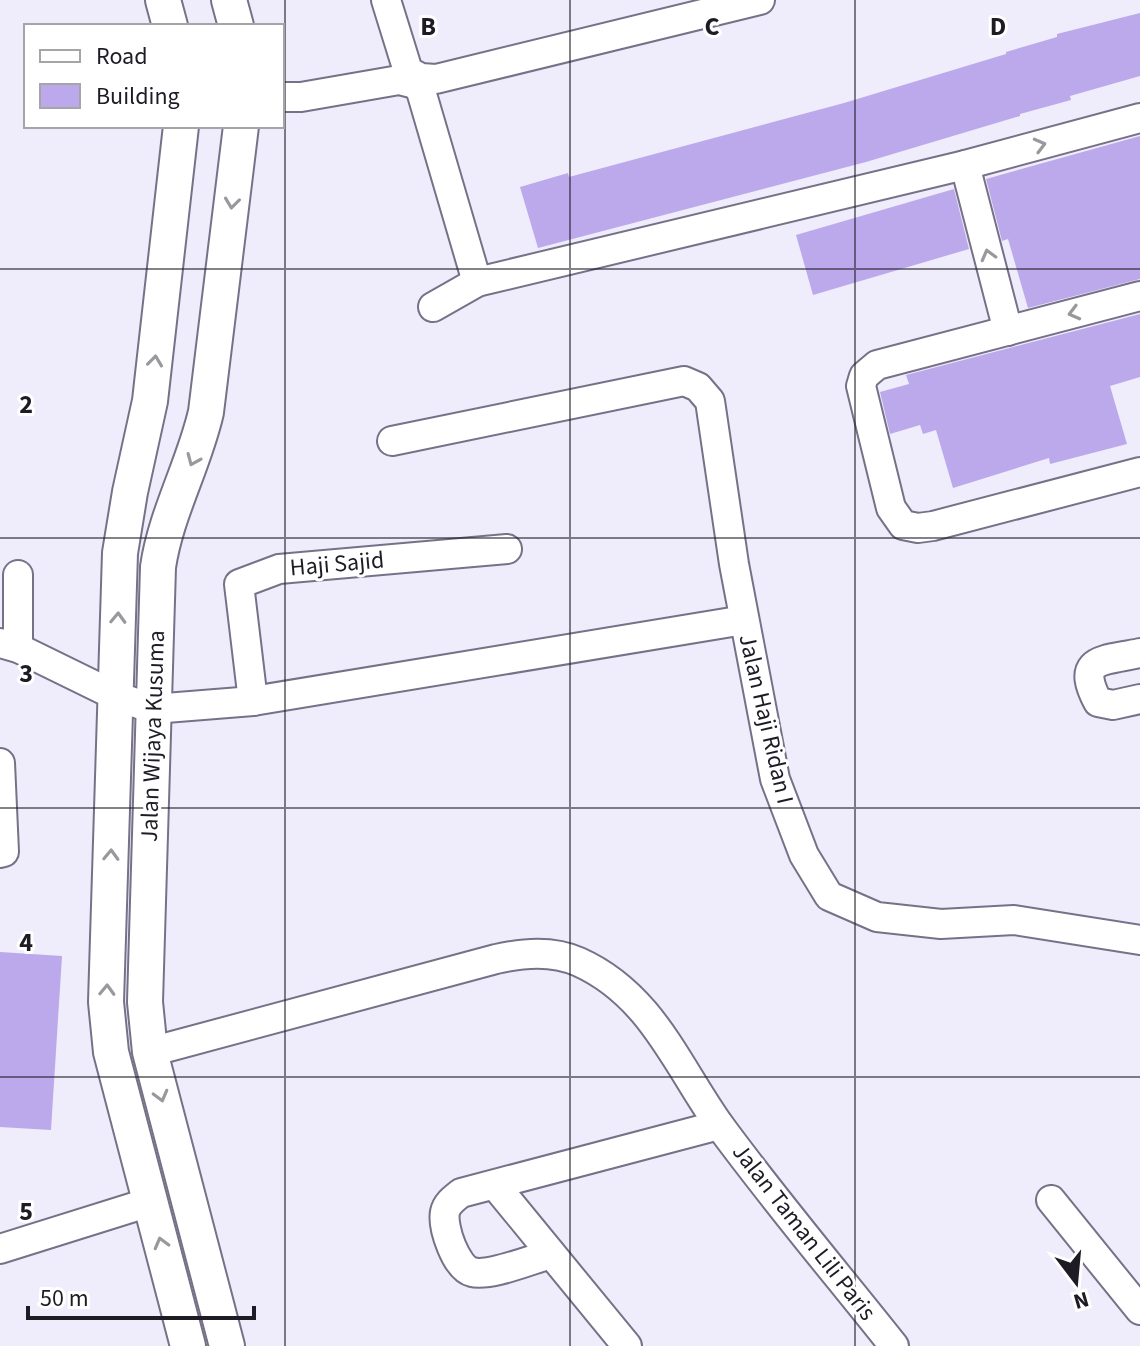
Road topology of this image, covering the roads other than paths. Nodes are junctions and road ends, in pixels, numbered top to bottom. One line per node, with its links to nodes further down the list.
1 (163, 0): 5 (street)
2 (229, 0): 6 (street)
3 (386, 0): 4 (street)
4 (760, 0)
5 (169, 24)
6 (235, 24)
7 (284, 97): 12 (street)
8 (1140, 118): 11 (street, one-way to 8)
9 (181, 128): 23 (street, Jalan Wijaya Kusuma, one-way to 9)
10 (241, 128): 26 (street, Jalan Wijaya Kusuma, one-way to 26)
11 (965, 165): 12 (street); 15 (street, one-way to 11)
12 (477, 282): 14 (street)
13 (1140, 296): 15 (street, one-way to 15)
14 (433, 307)
15 (1008, 331): 17 (street)
16 (392, 441): 20 (street)
17 (1140, 472)
18 (507, 549): 25 (street, Haji Sajid)
19 (18, 575): 21 (street)
20 (744, 620): 25 (street, Jalan Haji Ridan I); 29 (street, Jalan Haji Ridan I)
21 (9, 646): 23 (street)
22 (1140, 653): 24 (street)
23 (116, 696): 26 (street); 34 (street, Jalan Wijaya Kusuma, one-way to 23)
24 (1140, 699)
25 (253, 701): 26 (street, Jalan Haji Ridan I)
26 (153, 709): 30 (street, Jalan Wijaya Kusuma)
27 (0, 763): 28 (street)
28 (0, 853)
29 (1140, 940)
30 (150, 1052): 31 (street); 39 (street, Jalan Wijaya Kusuma, one-way to 39)
31 (719, 1125): 32 (street, Jalan Taman Lili Paris); 41 (street, Jalan Taman Lili Paris)
32 (495, 1185): 36 (street); 36 (street, Jalan Taman Lili Paris)
33 (1051, 1200): 37 (street)
34 (150, 1202): 35 (street); 38 (street, Jalan Wijaya Kusuma, one-way to 34)
35 (0, 1249)
36 (551, 1254): 40 (street)
37 (1140, 1310)
38 (188, 1346)
39 (227, 1346)
40 (627, 1346)
41 (894, 1346)

